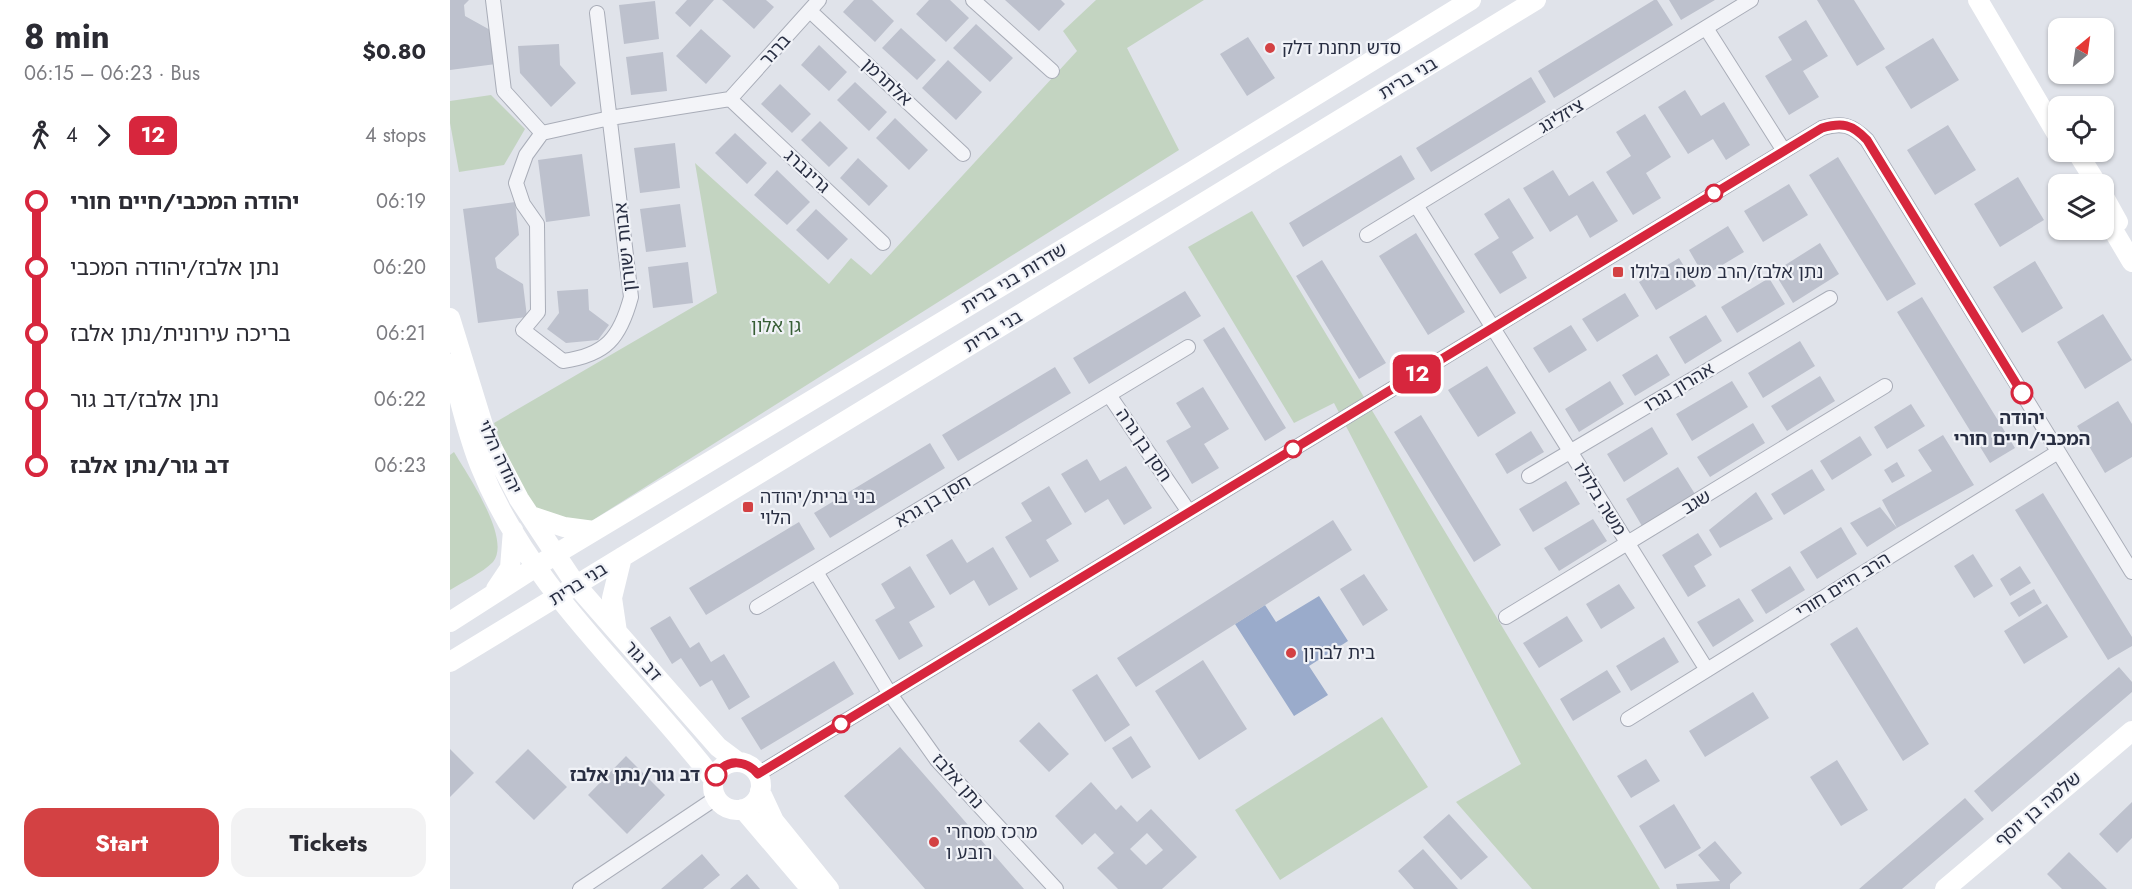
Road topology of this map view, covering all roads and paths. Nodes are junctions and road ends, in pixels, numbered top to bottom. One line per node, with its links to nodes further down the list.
1 (494, 0): 17 (street)
2 (819, 0): 9 (street, ברנר)
3 (973, 0): 12 (street)
4 (1471, 0): 40 (main road, שדרות בני ברית)
5 (1536, 0): 43 (main road, בני ברית)
6 (1751, 0): 11 (street, ציזלינג)
7 (1978, 0): 16 (main road)
8 (1988, 0): 14 (main road)
9 (810, 11): 13 (street, ברנר); 19 (street, אלתרמן)
10 (597, 13): 15 (street, אבות ישורון)
11 (1707, 28): 18 (street); 20 (street, ציזלינג)
12 (1052, 71)
13 (730, 99): 15 (street); 24 (street, גרינברג)
14 (2048, 101)
15 (610, 118): 17 (street); 17 (street, אבות ישורון)
16 (2048, 119)
17 (542, 133)
18 (1784, 151): 29 (street); 35 (street)
19 (963, 153)
20 (1416, 205): 23 (street, ציזלינג); 29 (street)
21 (2114, 214): 25 (main road)
22 (2114, 232): 26 (main road)
23 (1367, 235)
24 (883, 243)
25 (2132, 245)
26 (2132, 262)
27 (1830, 298): 34 (street, אהרון נגרו)
28 (450, 318): 38 (main road, יהודה הלוי)
29 (1494, 327): 34 (street, משה בלולו); 37 (street)
30 (1188, 347): 33 (street, חסן בן גרה)
31 (450, 364): 39 (main road, יהודה הלוי)
32 (1885, 386): 41 (street, שגב)
33 (1109, 395): 37 (street, חסן בן גרה); 45 (street, חסן בן גרא)
34 (1571, 451): 36 (street, אהרון נגרו); 41 (street, משה בלולו)
35 (2058, 452): 46 (street); 55 (street, הרב חיים חורי)
36 (1529, 476)
37 (1189, 512): 56 (street)
38 (531, 516): 40 (main road); 42 (main road, יהודה הלוי)
39 (513, 530): 44 (main road, יהודה הלוי); 49 (main road)
40 (594, 531): 42 (main road, שדרות בני ברית)
41 (1628, 543): 51 (street, שגב); 55 (street, משה בלולו)
42 (556, 554): 44 (main road, בני ברית); 47 (main road, דב גור)
43 (622, 557): 47 (main road, בני ברית); 53 (main road)
44 (537, 566): 48 (main road, דב גור); 49 (main road, בני ברית)
45 (816, 572): 50 (street, חסן בן גרא); 56 (street, נתן אלבז)
46 (2132, 572)
47 (576, 585): 48 (main road, בני ברית); 53 (main road, דב גור)
48 (558, 596): 54 (main road, בני ברית); 61 (main road, דב גור)
49 (490, 597): 52 (main road, בני ברית)
50 (758, 607)
51 (1506, 617)
52 (450, 622)
53 (617, 632): 59 (main road, דב גור)
54 (450, 662)
55 (1707, 670): 57 (street, הרב חיים חורי)
56 (890, 694): 60 (street); 66 (street, נתן אלבז)
57 (1628, 719)
58 (2132, 731): 67 (main road, שלמה בן יוסף)
59 (738, 762): 60 (main road); 61 (main road)
60 (759, 783): 62 (main road); 65 (main road)
61 (715, 789): 62 (main road); 63 (street)
62 (743, 809): 64 (main road)
63 (584, 888)
64 (811, 889)
65 (829, 889)
66 (1056, 889)
67 (1945, 889)

